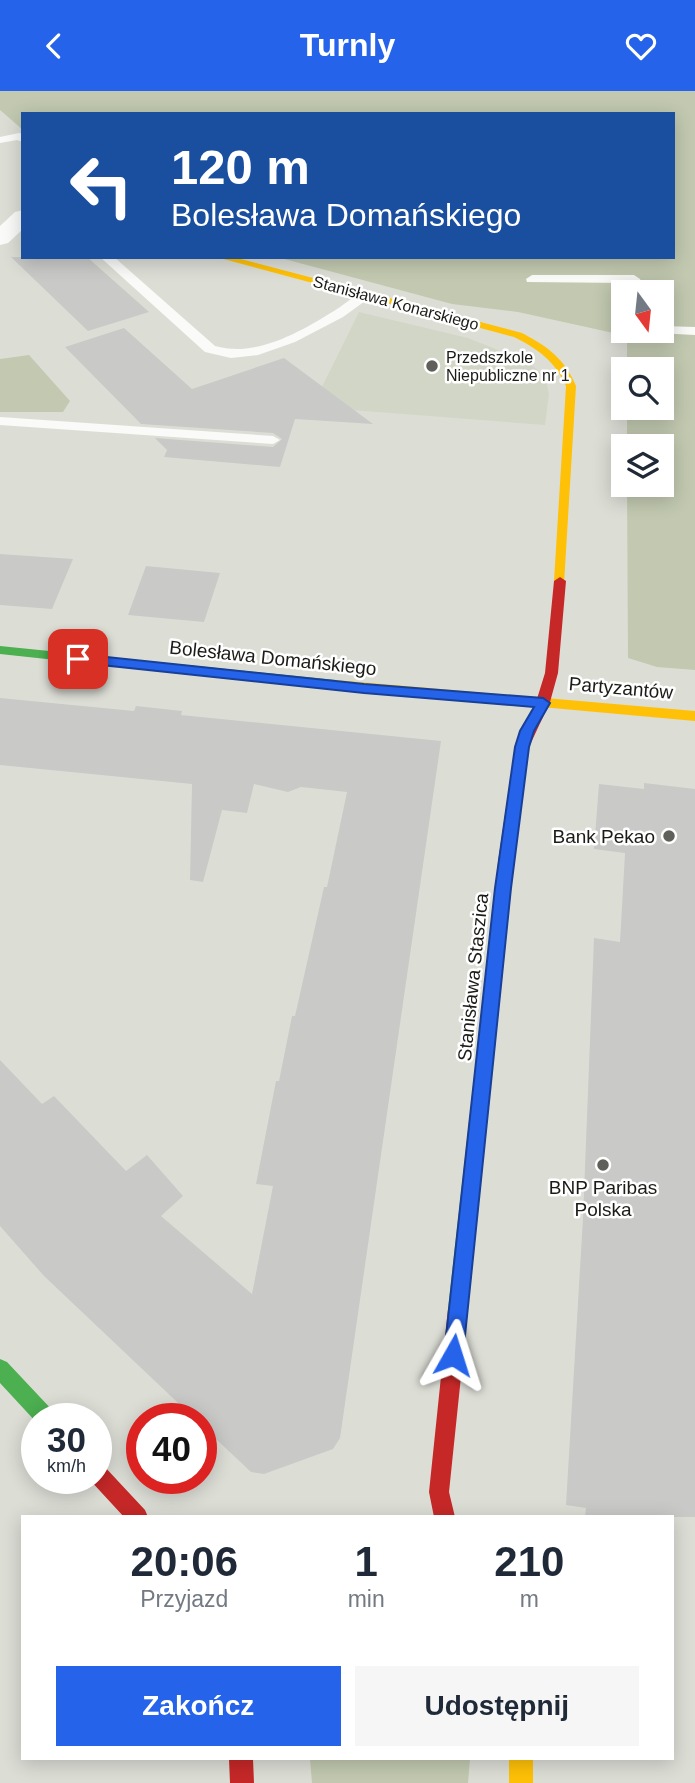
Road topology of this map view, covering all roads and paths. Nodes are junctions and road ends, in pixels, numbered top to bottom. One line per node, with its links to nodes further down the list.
1 (17, 134): 2 (lane)
2 (0, 140)
3 (0, 210): 4 (street)
4 (21, 215)
5 (21, 218): 6 (street)
6 (0, 238)
7 (108, 259): 11 (lane)
8 (228, 259): 11 (street, Stanisława Konarskiego)
9 (532, 278): 10 (lane)
10 (634, 280)
11 (365, 296): 14 (street, Stanisława Konarskiego)
12 (674, 330): 13 (lane)
13 (695, 331)
14 (564, 364): 18 (street, Stanisława Staszica)
15 (0, 421): 16 (lane)
16 (273, 440)
17 (0, 650): 18 (street, Bolesława Domańskiego)
18 (543, 703): 19 (street, Partyzantów); 24 (street, Stanisława Staszica)
19 (695, 716)
20 (0, 1370): 21 (street)
21 (32, 1403)
22 (112, 1489): 23 (street)
23 (136, 1515)
24 (444, 1515)
25 (241, 1760): 27 (street)
26 (521, 1760): 28 (street)
27 (242, 1783)
28 (521, 1783)

